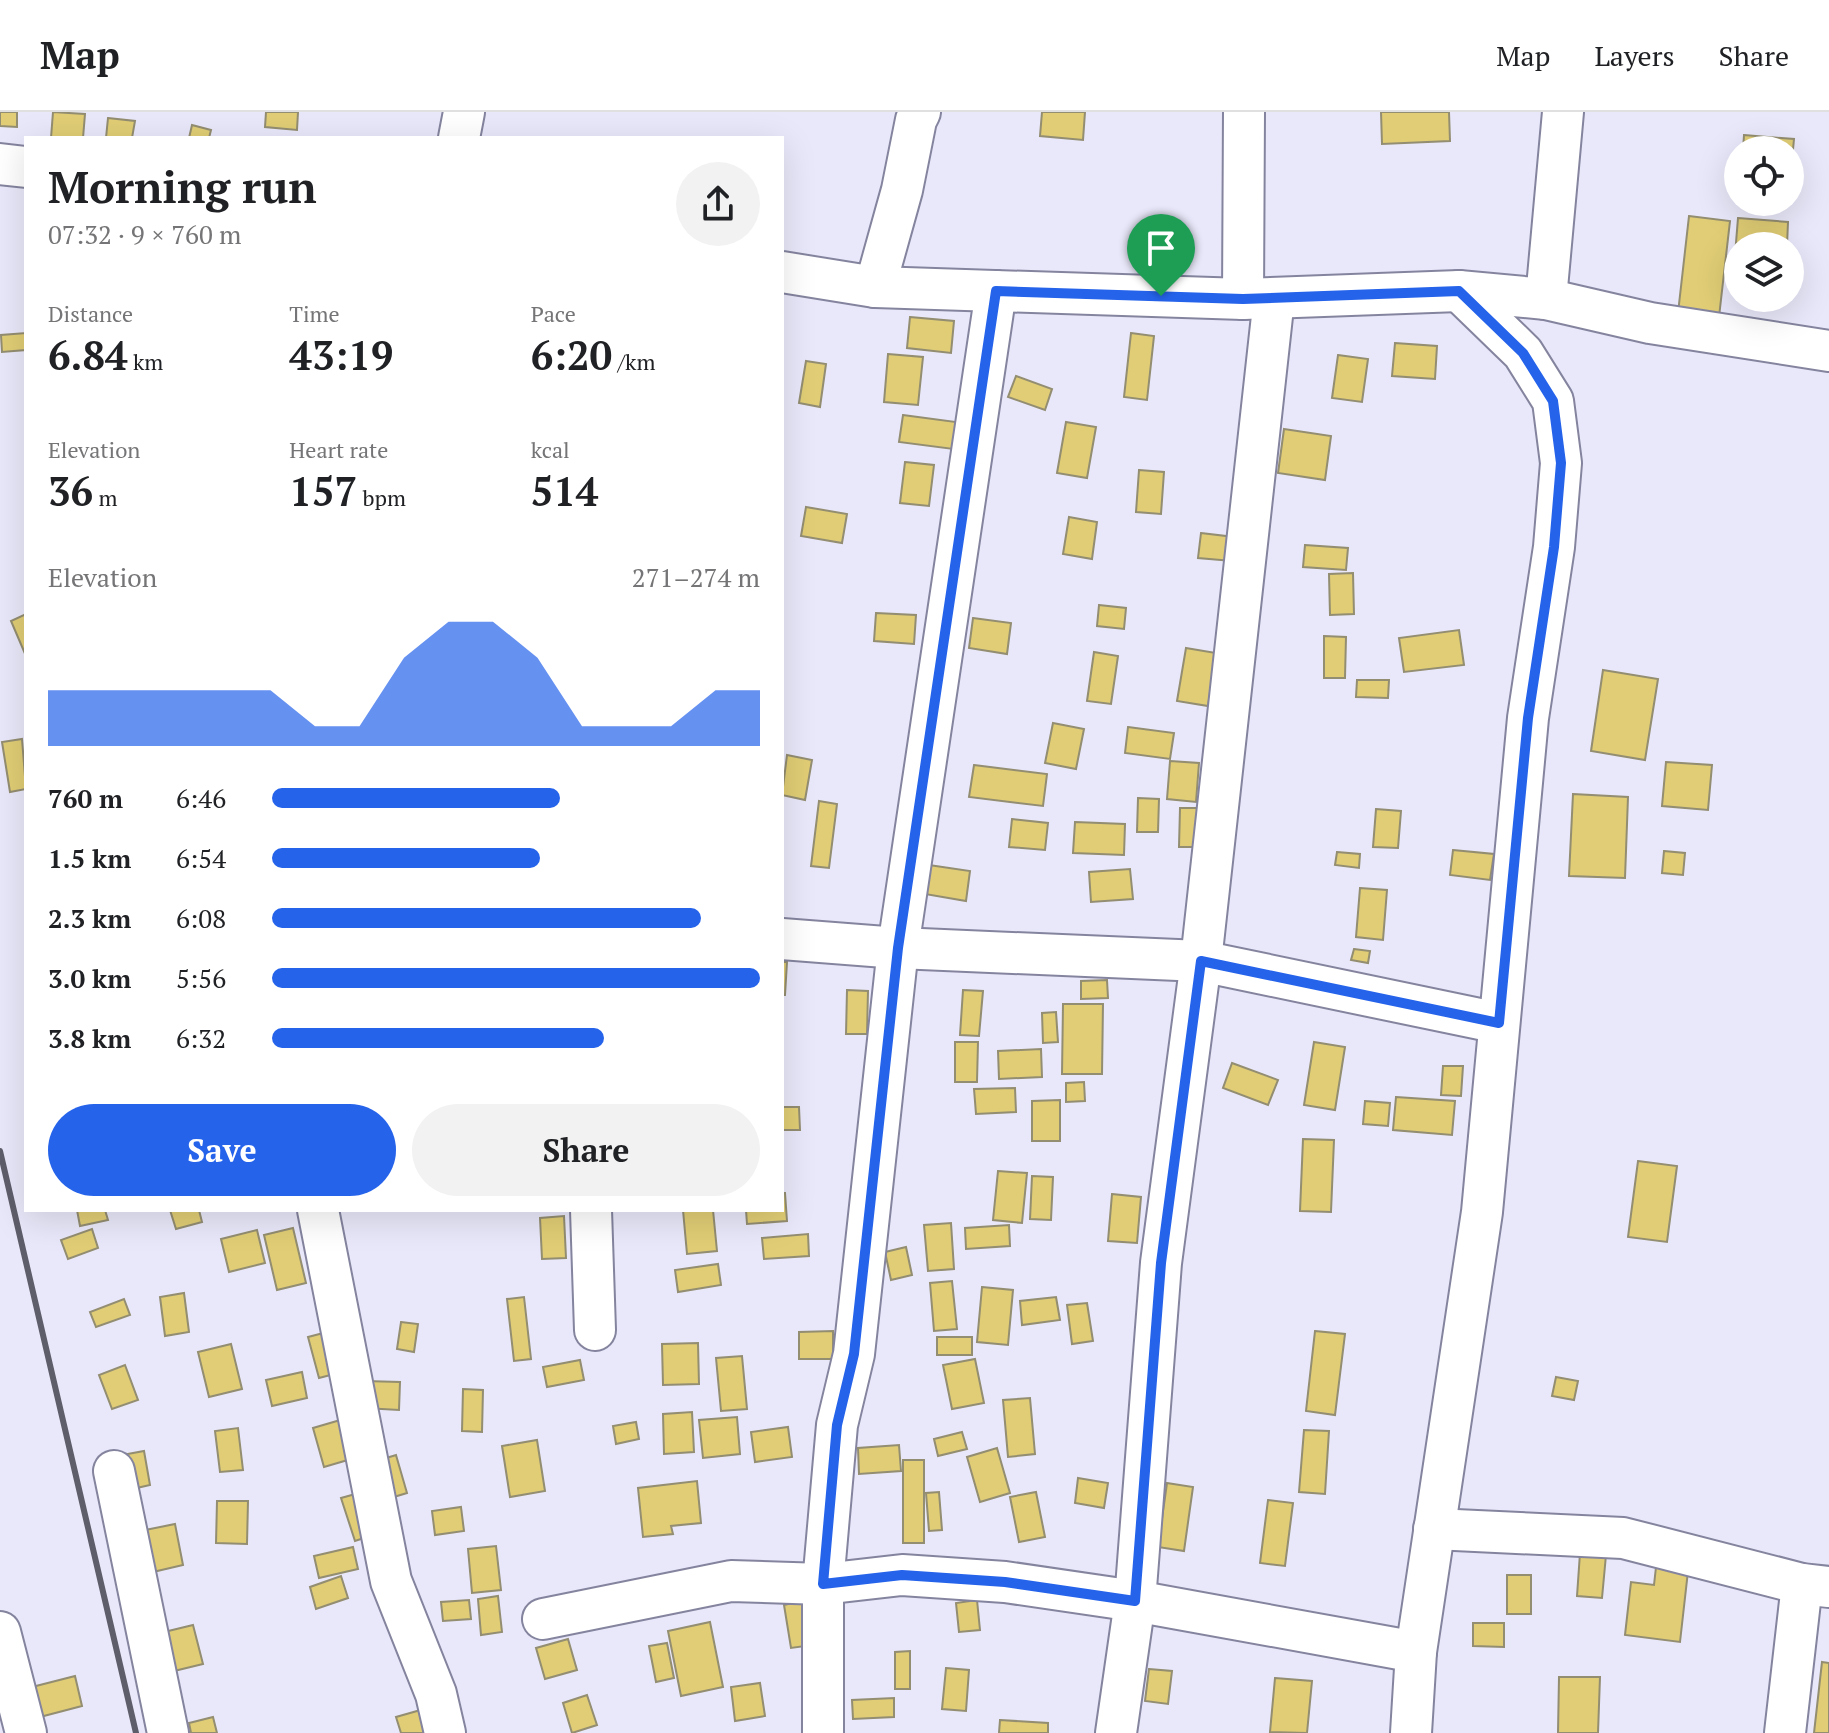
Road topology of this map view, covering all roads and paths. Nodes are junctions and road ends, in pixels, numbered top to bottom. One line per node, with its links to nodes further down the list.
1 (464, 112): 5 (street)
2 (920, 112): 9 (street)
3 (1244, 112): 12 (street)
4 (1563, 112): 13 (street)
5 (459, 136)
6 (0, 164): 7 (street)
7 (24, 167)
8 (784, 272): 9 (street)
9 (875, 287): 10 (street)
10 (996, 291): 12 (street); 16 (street)
11 (1459, 291): 12 (street); 13 (street); 18 (street)
12 (1258, 298): 17 (street)
13 (1546, 299): 14 (street)
14 (1829, 351)
15 (784, 939): 16 (street)
16 (898, 948): 17 (street); 24 (street)
17 (1201, 961): 18 (street); 26 (street)
18 (1499, 1023): 23 (street)
19 (318, 1212): 32 (street)
20 (591, 1212): 21 (street)
21 (595, 1330)
22 (114, 1471): 31 (street)
23 (1434, 1529): 25 (street); 29 (street)
24 (823, 1584): 26 (street); 27 (street); 33 (street)
25 (1815, 1586): 36 (street)
26 (1135, 1601): 29 (street); 34 (street)
27 (543, 1619)
28 (0, 1632): 30 (street)
29 (1416, 1652): 35 (street)
30 (26, 1733)
31 (168, 1733)
32 (445, 1733)
33 (823, 1733)
34 (1116, 1733)
35 (1411, 1733)
36 (1785, 1733)

